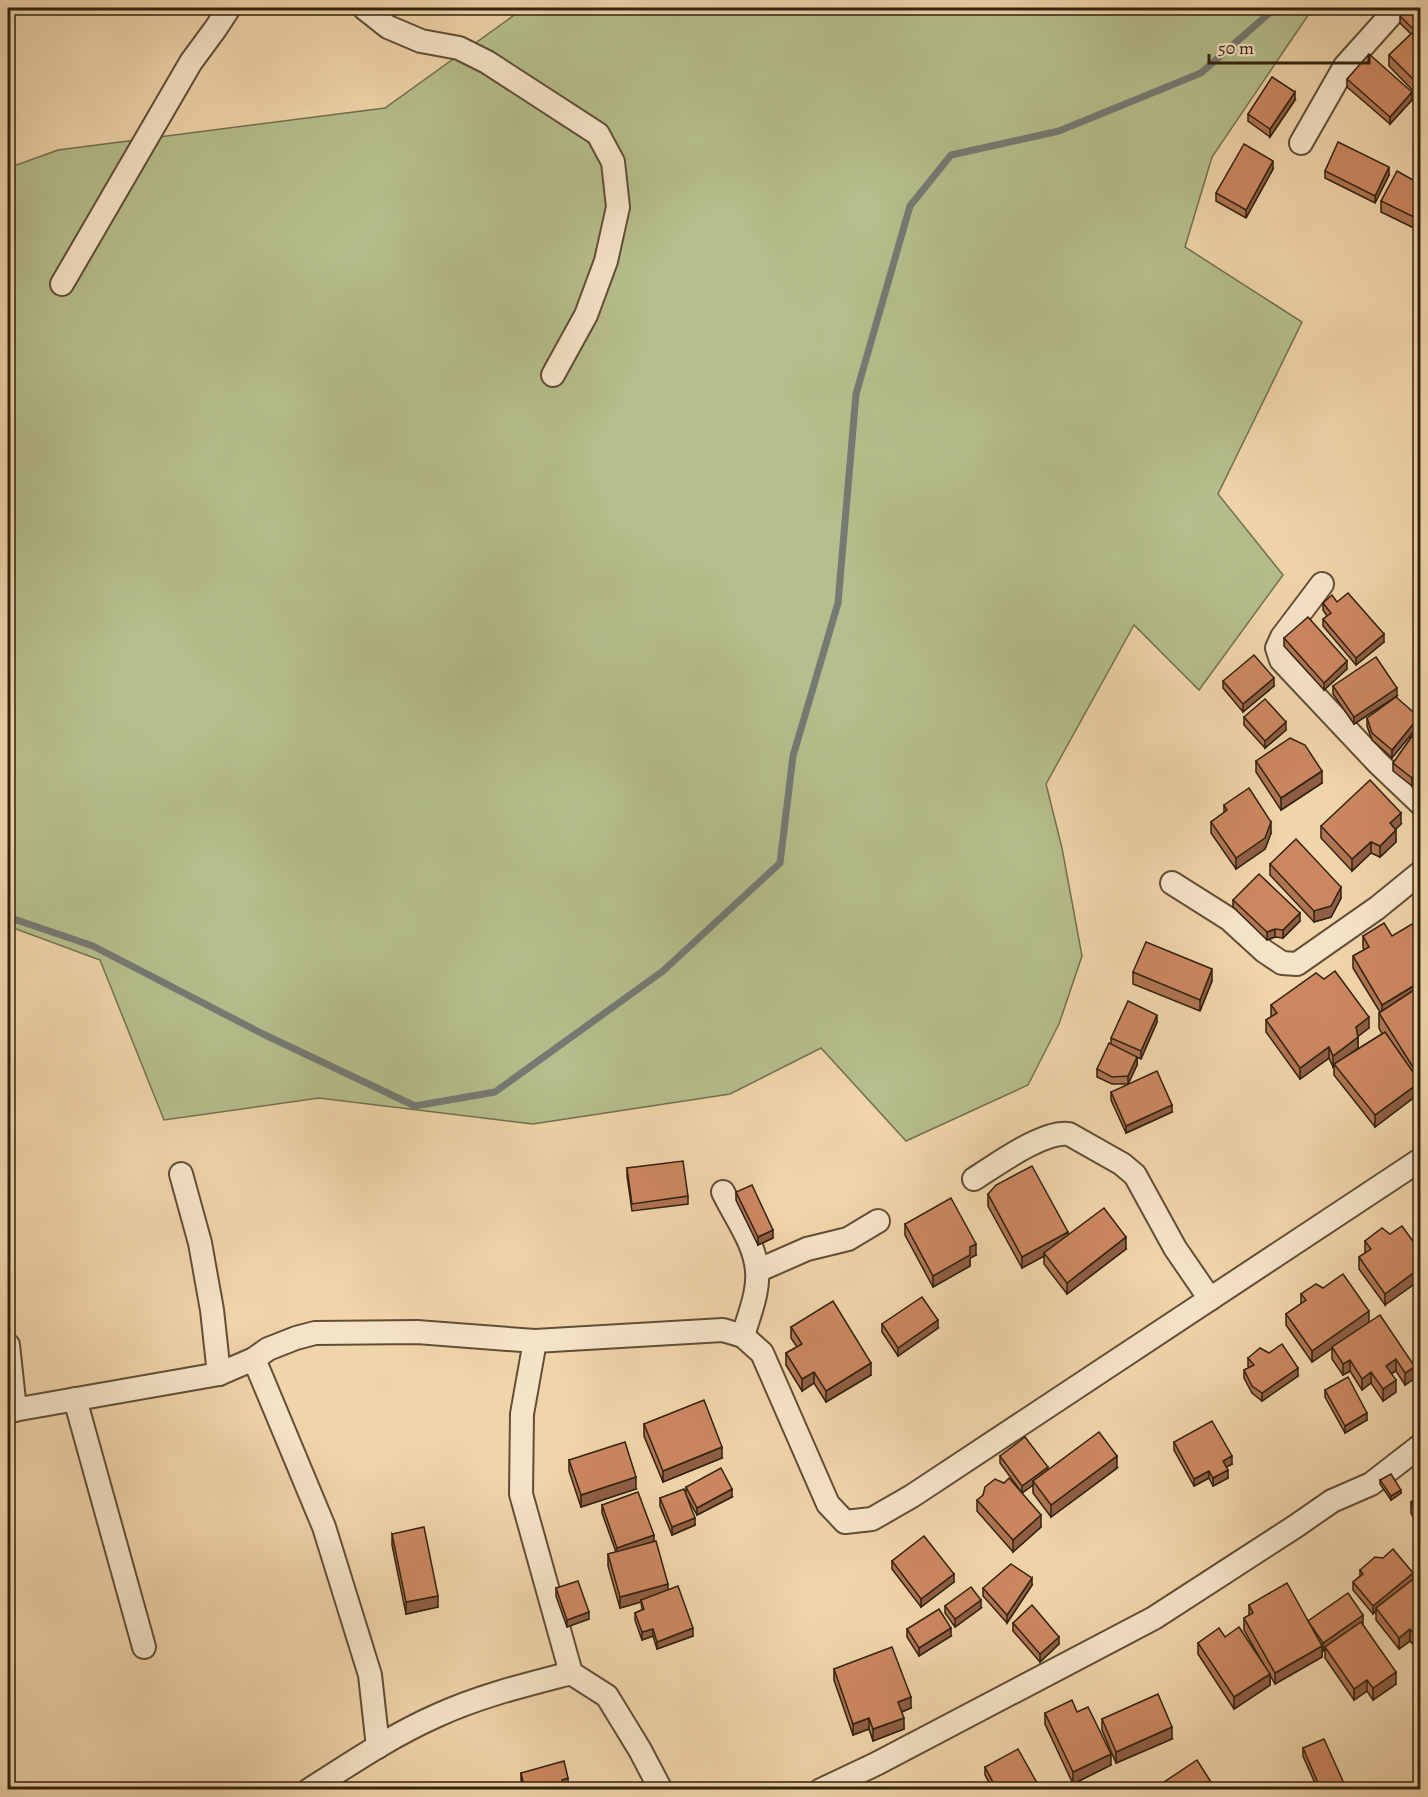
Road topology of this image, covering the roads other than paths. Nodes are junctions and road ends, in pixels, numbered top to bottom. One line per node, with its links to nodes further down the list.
1 (229, 8): 5 (street)
2 (364, 8): 6 (street)
3 (1397, 8): 4 (street)
4 (1301, 143)
5 (62, 284)
6 (553, 375)
7 (1322, 584): 8 (street)
8 (1420, 803)
9 (1420, 873): 10 (street)
10 (1172, 883)
11 (1420, 1160): 17 (street)
12 (181, 1174): 22 (street)
13 (974, 1179): 17 (street)
14 (723, 1192): 16 (street)
15 (878, 1221): 16 (street)
16 (757, 1271): 18 (street)
17 (1210, 1299): 18 (street)
18 (743, 1336): 19 (street)
19 (535, 1341): 21 (street); 27 (street)
20 (8, 1345): 24 (street)
21 (254, 1359): 22 (street); 28 (street)
22 (219, 1374): 23 (street)
23 (75, 1399): 24 (street); 26 (street)
24 (11, 1411)
25 (1420, 1446): 31 (street)
26 (144, 1647)
27 (571, 1673): 28 (street); 30 (street)
28 (378, 1747): 29 (street)
29 (309, 1790)
30 (660, 1790)
31 (821, 1790)

